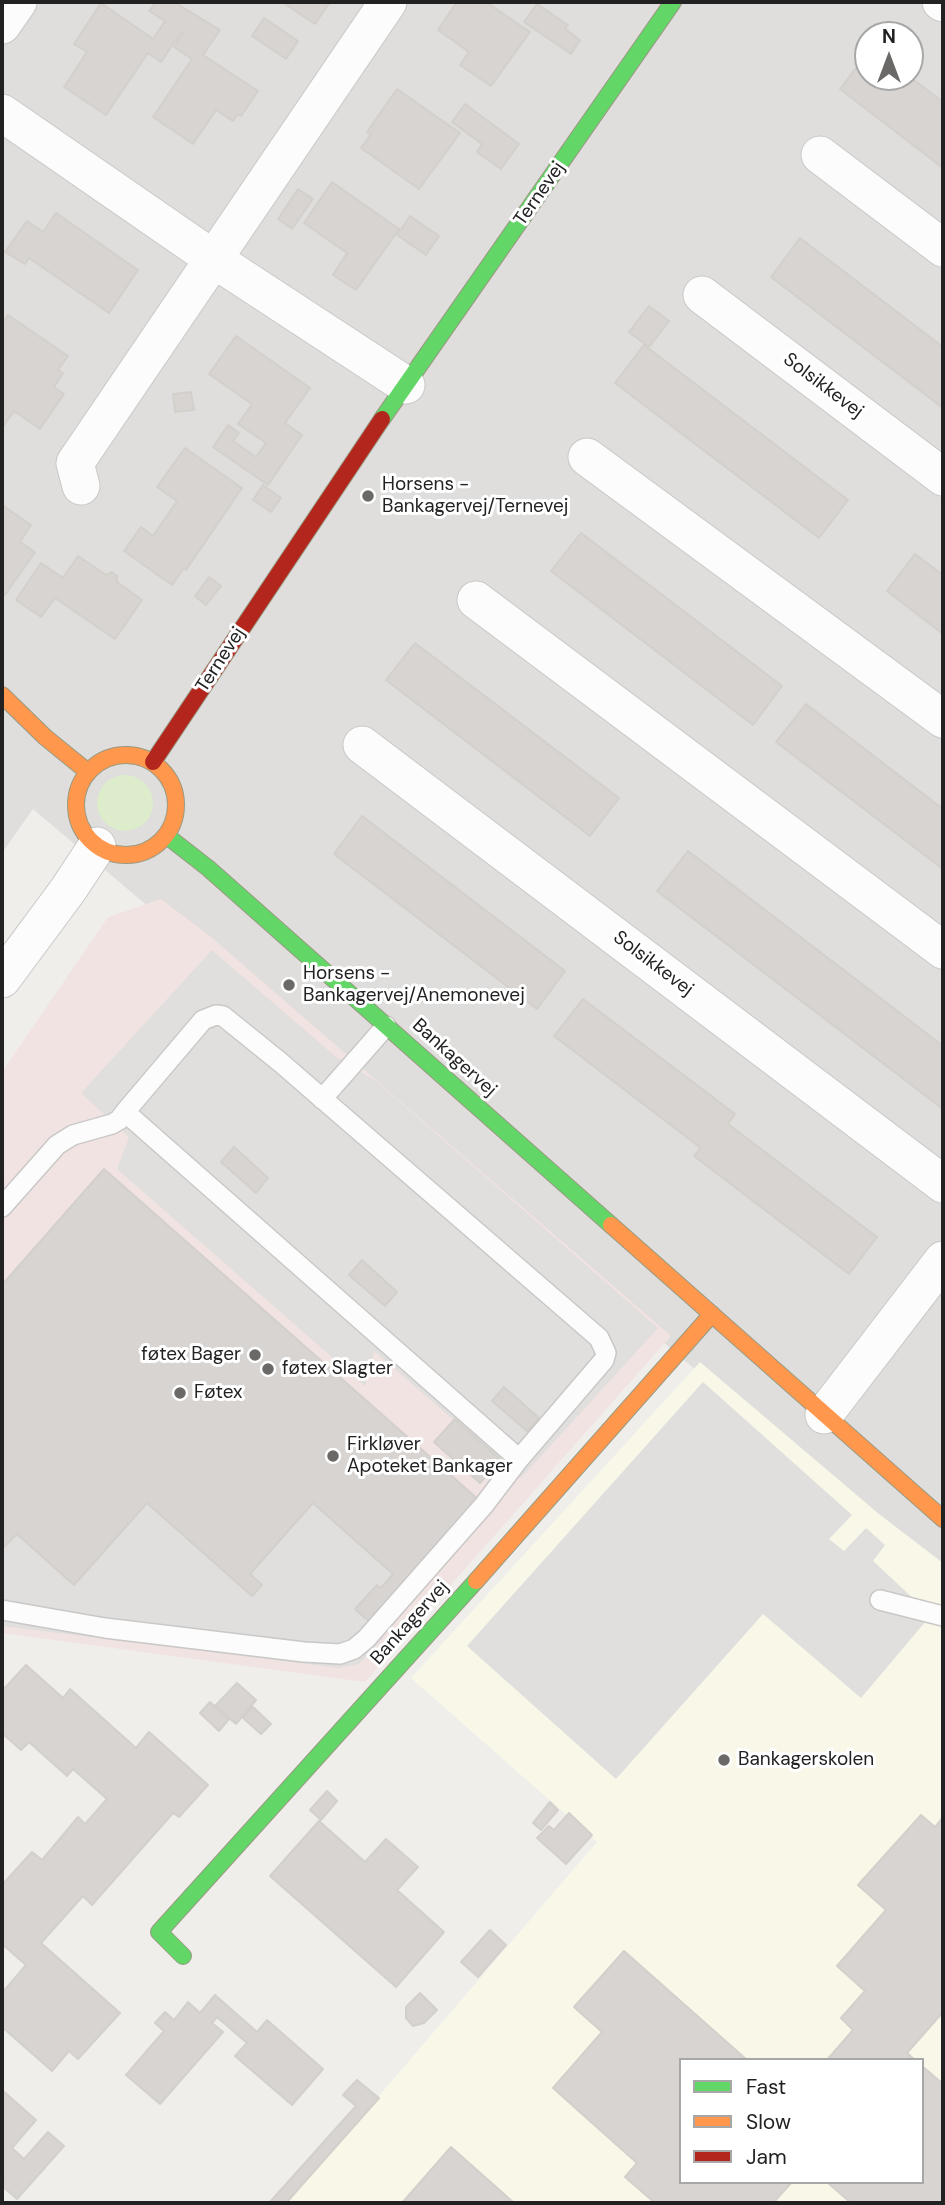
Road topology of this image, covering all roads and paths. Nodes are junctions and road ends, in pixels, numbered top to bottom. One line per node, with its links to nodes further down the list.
1 (18, 2): 4 (street)
2 (388, 2): 8 (street)
3 (673, 2): 10 (street, Ternevej)
4 (2, 25)
5 (2, 113): 8 (street)
6 (820, 155): 7 (street)
7 (943, 247)
8 (215, 260): 10 (street); 13 (street)
9 (702, 295): 12 (street, Solsikkevej)
10 (406, 385): 18 (street, Ternevej)
11 (587, 457): 16 (street)
12 (943, 477)
13 (81, 486)
14 (476, 600): 22 (street)
15 (2, 695): 19 (street)
16 (943, 719)
17 (362, 745): 27 (street, Solsikkevej)
18 (153, 762): 19 (street); 20 (street)
19 (88, 772): 21 (street)
20 (167, 836): 21 (street); 24 (street, Bankagervej)
21 (97, 846): 23 (street)
22 (943, 950)
23 (2, 978)
24 (386, 1026): 25 (lane); 30 (street, Bankagervej)
25 (322, 1099): 26 (lane); 32 (lane)
26 (125, 1112): 28 (lane); 32 (lane)
27 (943, 1184)
28 (2, 1207)
29 (943, 1260): 31 (street)
30 (712, 1314): 31 (street, Bankagervej); 37 (street, Bankagervej)
31 (824, 1415): 33 (street, Bankagervej)
32 (519, 1459): 35 (lane)
33 (943, 1520)
34 (880, 1600): 36 (lane)
35 (2, 1610)
36 (943, 1616)
37 (183, 1956)

